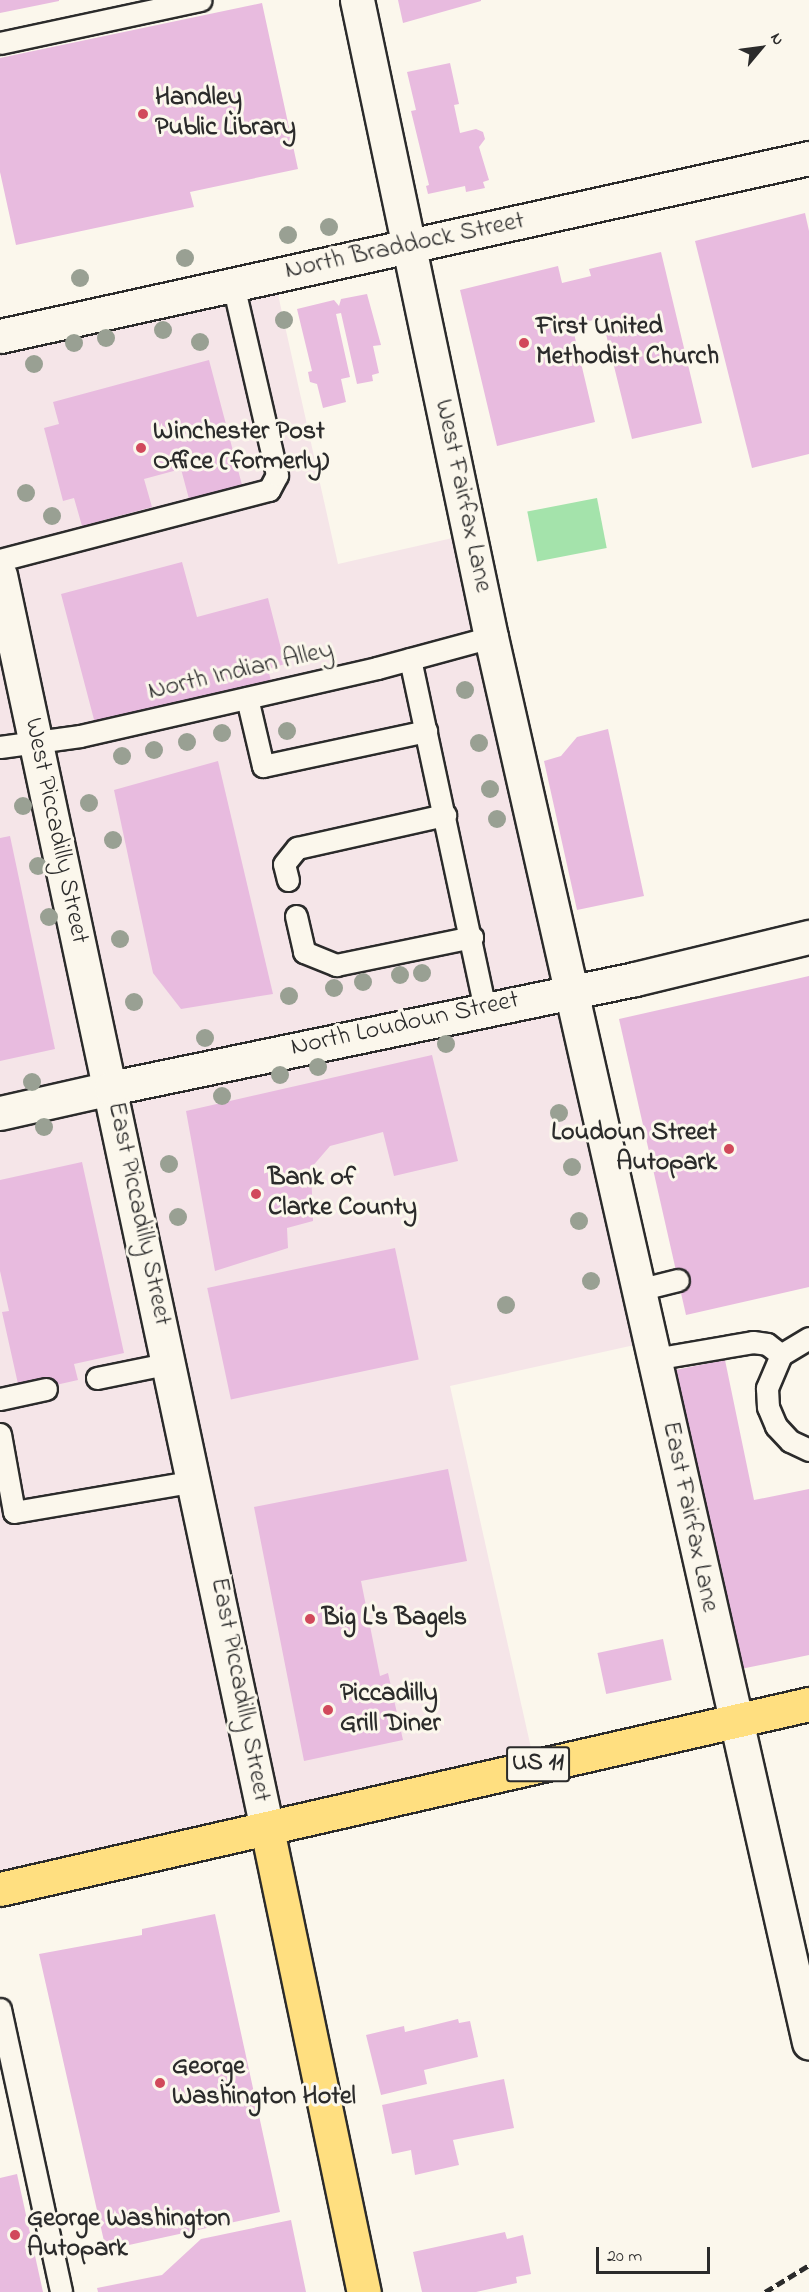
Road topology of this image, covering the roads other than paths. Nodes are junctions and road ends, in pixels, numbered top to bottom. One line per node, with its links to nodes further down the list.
1 (200, 0): 3 (lane)
2 (357, 0): 5 (street, West Fairfax Lane)
3 (0, 44)
4 (809, 158): 5 (street, North Braddock Street)
5 (409, 246): 6 (street, North Braddock Street); 10 (street, West Fairfax Lane)
6 (233, 284): 7 (street, North Braddock Street); 8 (lane)
7 (0, 336)
8 (0, 560)
9 (0, 575): 14 (street, West Piccadilly Street)
10 (491, 637): 11 (lane, North Indian Alley); 21 (street, West Fairfax Lane)
11 (410, 659): 12 (lane, North Indian Alley); 13 (lane)
12 (247, 698): 13 (lane); 14 (lane, North Indian Alley)
13 (426, 731): 16 (lane)
14 (35, 740): 15 (lane, North Indian Alley); 23 (street, West Piccadilly Street)
15 (0, 747)
16 (445, 815): 17 (lane); 19 (lane)
17 (288, 880)
18 (296, 916): 19 (lane)
19 (472, 937): 22 (lane)
20 (809, 937): 21 (street, North Loudoun Street)
21 (572, 991): 22 (street, North Loudoun Street); 26 (street, East Fairfax Lane)
22 (485, 1008): 23 (street, North Loudoun Street)
23 (111, 1088): 24 (street, North Loudoun Street); 30 (street, East Piccadilly Street)
24 (0, 1113)
25 (678, 1280): 26 (lane)
26 (638, 1290): 29 (street, East Fairfax Lane)
27 (809, 1338): 28 (lane)
28 (782, 1355): 29 (lane); 35 (lane)
29 (654, 1359): 39 (street, East Fairfax Lane)
30 (170, 1363): 31 (lane); 36 (street, East Piccadilly Street)
31 (97, 1378)
32 (46, 1389): 33 (lane)
33 (0, 1399)
34 (0, 1434): 37 (lane)
35 (809, 1450)
36 (196, 1481): 37 (lane); 40 (street, East Piccadilly Street)
37 (7, 1513)
38 (809, 1704): 39 (main road, US 11)
39 (734, 1722): 40 (main road, US 11); 43 (street, East Fairfax Lane)
40 (267, 1829): 41 (main road, US 11); 45 (main road, East Piccadilly Street)
41 (1, 1886)
42 (0, 2009): 44 (lane)
43 (809, 2042)
44 (61, 2292)
45 (364, 2292)

